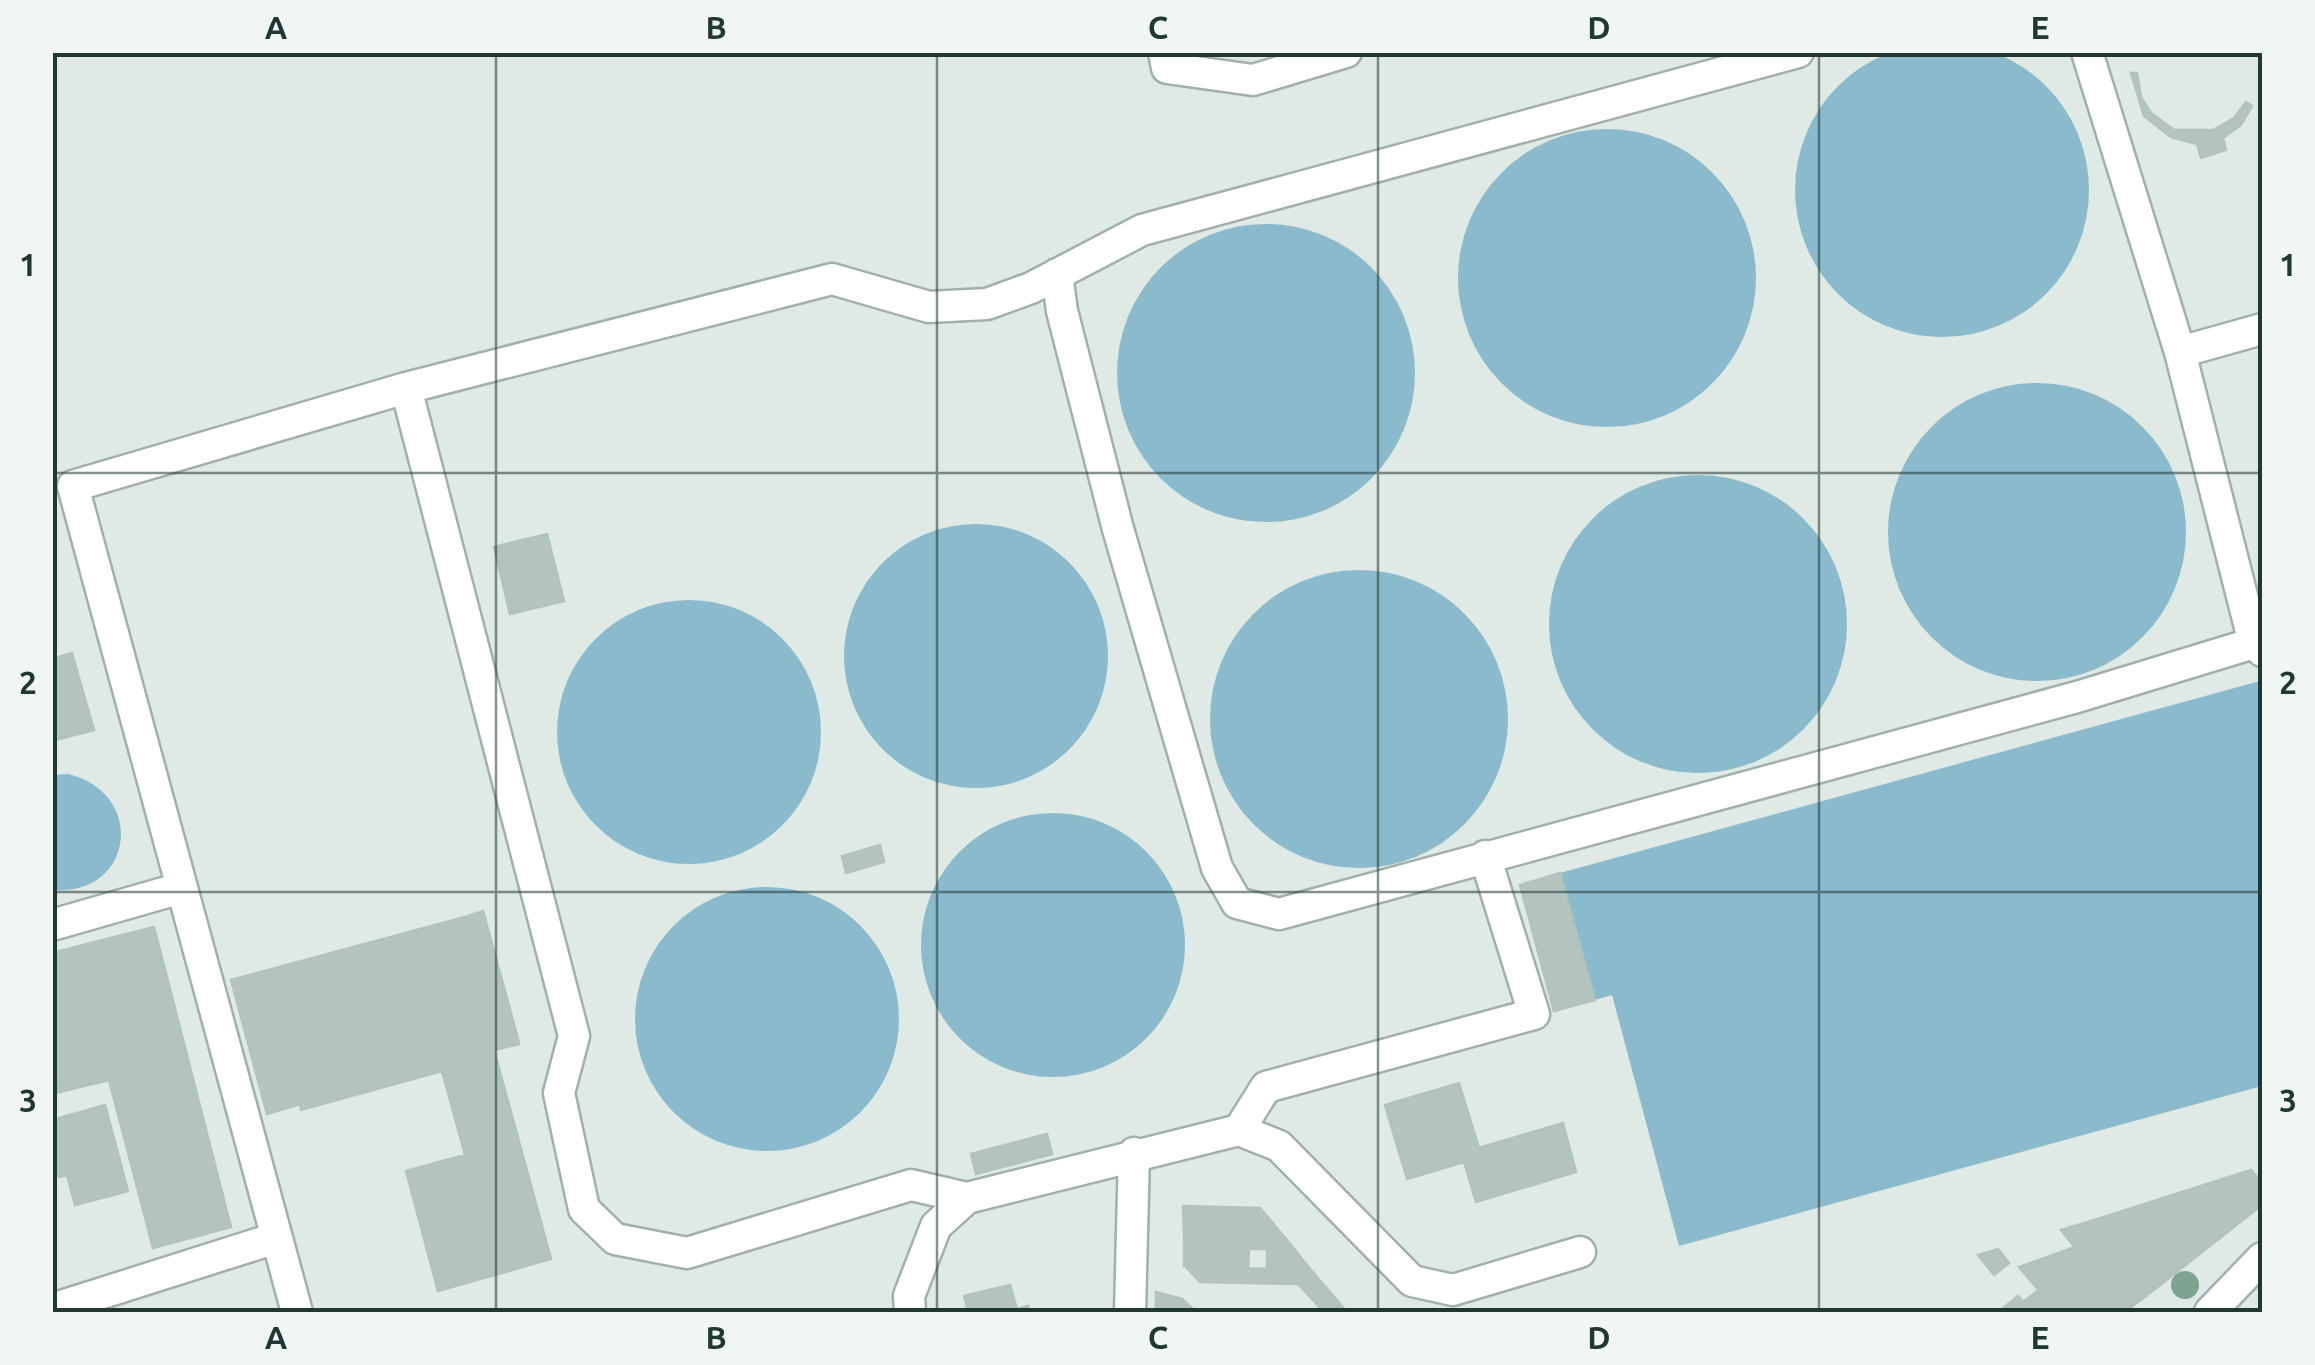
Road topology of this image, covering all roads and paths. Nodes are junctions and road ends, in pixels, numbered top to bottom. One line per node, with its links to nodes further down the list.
1 (1164, 52): 2 (street)
2 (1346, 52)
3 (1798, 52): 5 (street)
4 (2088, 52): 7 (street)
5 (1057, 274): 8 (street); 11 (street)
6 (2262, 329): 7 (street)
7 (2180, 352): 10 (street)
8 (406, 388): 9 (street); 16 (street)
9 (63, 488): 12 (street)
10 (2258, 647): 11 (street)
11 (1485, 856): 14 (street)
12 (182, 888): 13 (street); 17 (street)
13 (52, 925)
14 (1239, 1130): 15 (street); 18 (street)
15 (1134, 1154): 16 (street); 23 (street)
16 (967, 1198): 22 (street)
17 (276, 1238): 20 (street); 21 (street)
18 (1580, 1252)
19 (2262, 1258): 24 (street)
20 (52, 1309)
21 (296, 1312)
22 (910, 1312)
23 (1130, 1312)
24 (2210, 1312)

